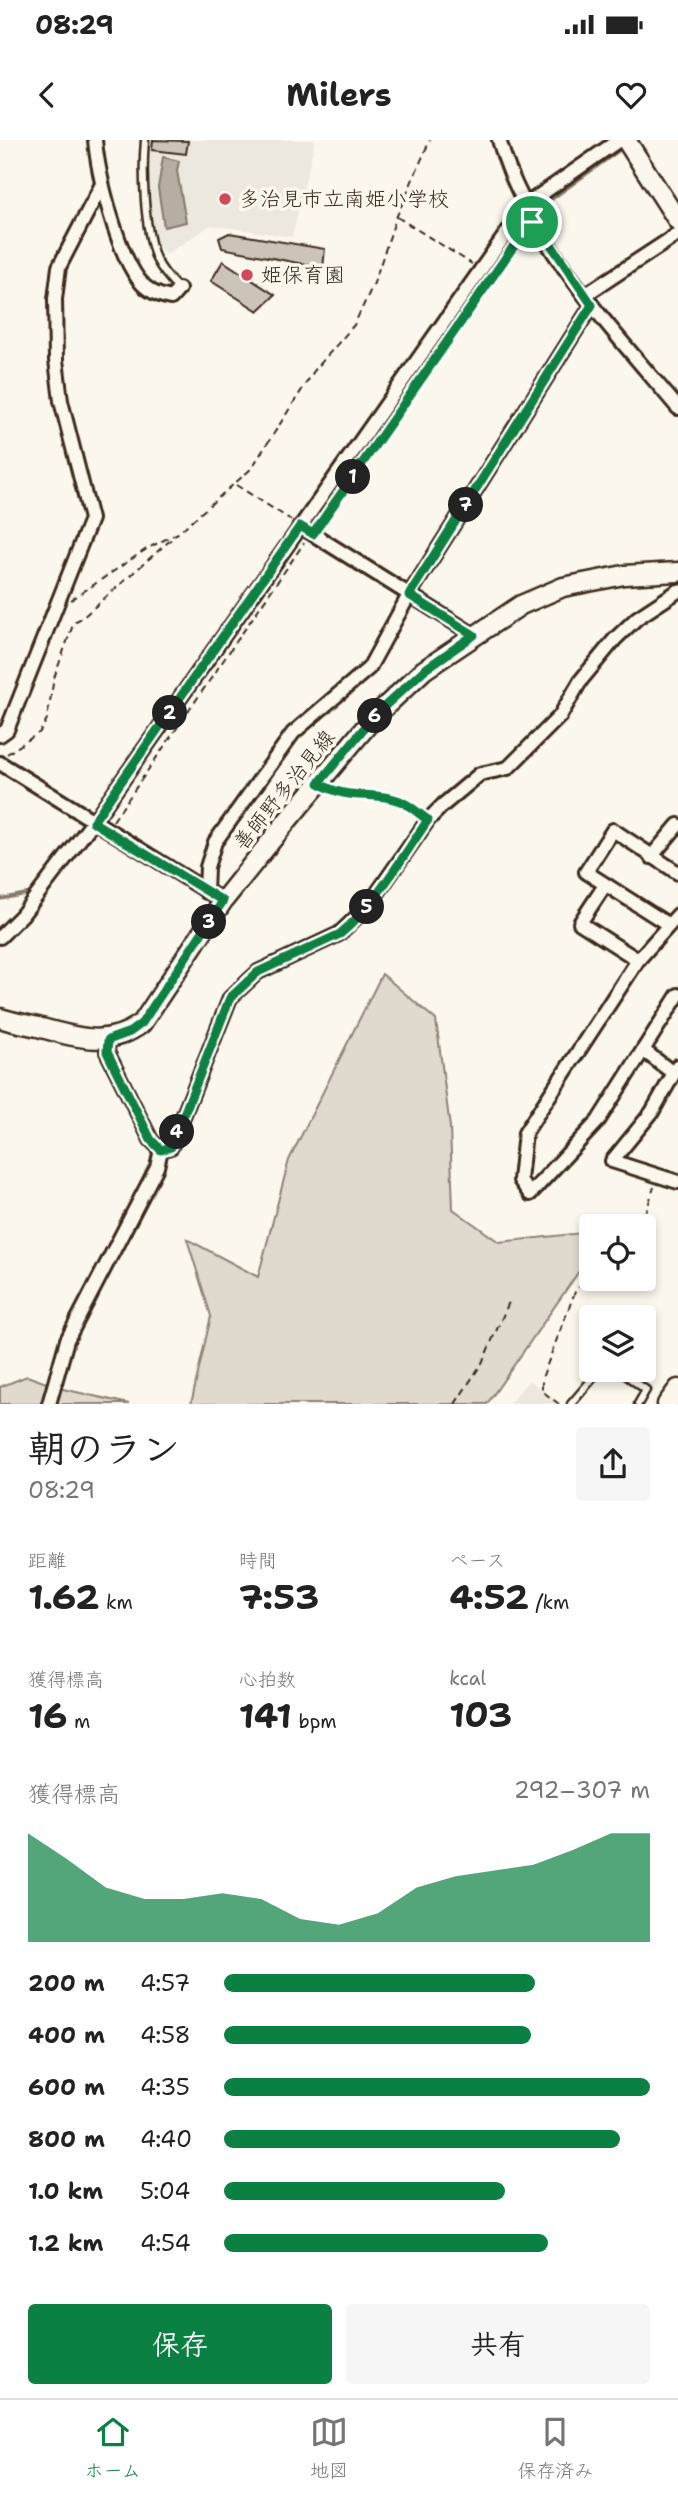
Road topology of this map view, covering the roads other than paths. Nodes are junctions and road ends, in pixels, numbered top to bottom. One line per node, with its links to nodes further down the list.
1 (95, 140): 6 (street)
2 (145, 140): 10 (lane)
3 (499, 140): 7 (street)
4 (619, 140): 7 (street)
5 (626, 140): 8 (main road)
6 (101, 186): 10 (street); 18 (street)
7 (527, 204): 11 (street); 13 (street)
8 (678, 221)
9 (678, 234): 11 (street)
10 (179, 289)
11 (589, 300): 12 (street); 16 (street)
12 (678, 408)
13 (308, 531): 16 (street); 21 (street)
14 (678, 572): 17 (main road, 善師野多治見線)
15 (678, 591): 35 (street)
16 (409, 595): 17 (street); 25 (street)
17 (474, 635): 26 (main road, 善師野多治見線)
18 (0, 735)
19 (0, 764): 21 (street)
20 (678, 825): 22 (street)
21 (100, 826): 25 (street); 28 (street)
22 (651, 857): 23 (street); 24 (street)
23 (678, 873)
24 (605, 885): 27 (street); 29 (street)
25 (206, 892): 26 (street)
26 (223, 901): 32 (main road, 善師野多治見線)
27 (674, 920): 29 (street)
28 (0, 937)
29 (638, 960): 33 (street)
30 (678, 995): 33 (street)
31 (2, 1023): 32 (main road)
32 (108, 1040): 35 (street)
33 (643, 1050): 34 (street)
34 (676, 1070): 36 (street)
35 (161, 1150): 40 (street)
36 (676, 1179)
37 (590, 1382): 41 (lane)
38 (635, 1382): 42 (lane)
39 (678, 1388): 43 (main road)
40 (49, 1404)
41 (571, 1404)
42 (638, 1404)
43 (667, 1404)

